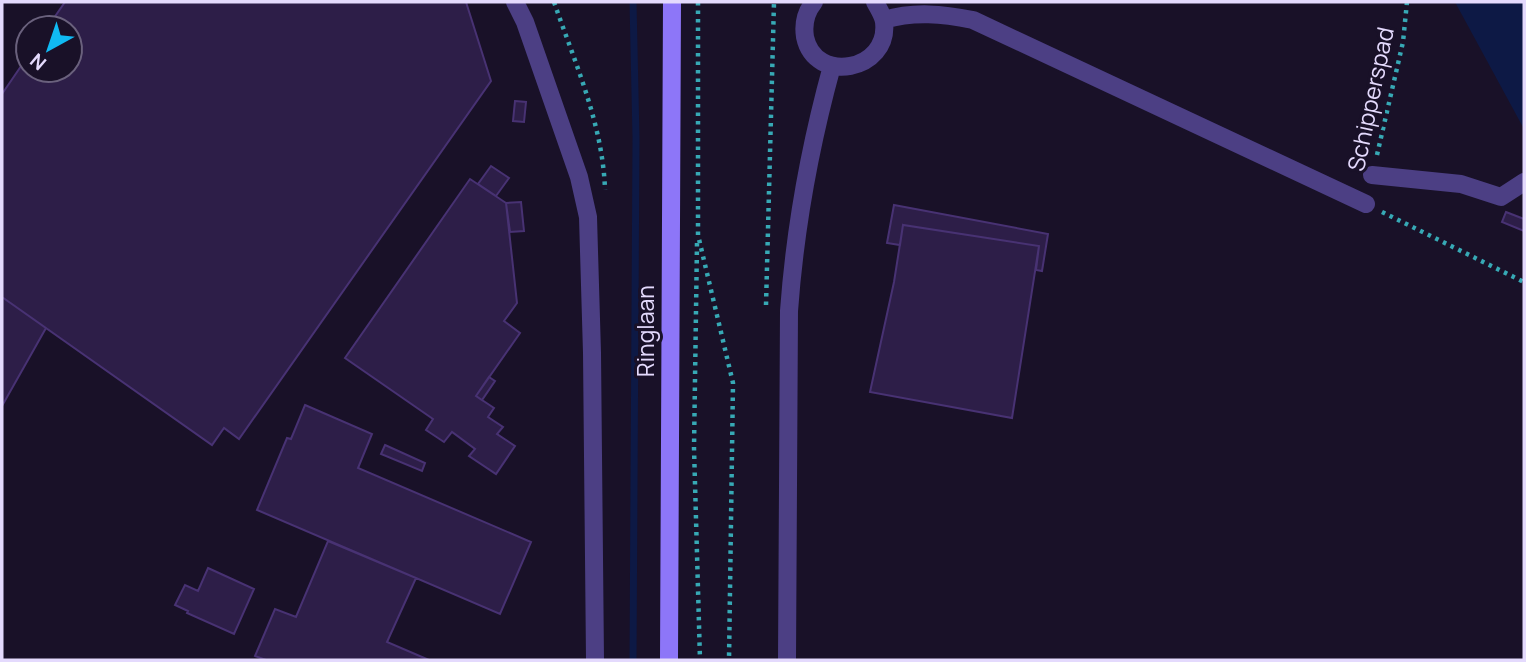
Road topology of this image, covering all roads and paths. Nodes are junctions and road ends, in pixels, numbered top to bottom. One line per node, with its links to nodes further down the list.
1 (515, 2): 14 (street)
2 (672, 2): 15 (main road, Ringlaan)
3 (698, 2): 12 (path)
4 (814, 2): 8 (street)
5 (875, 2): 7 (street)
6 (1407, 2): 9 (path, Schipperspad)
7 (884, 20): 8 (street); 11 (street)
8 (832, 66): 18 (street)
9 (1373, 175): 10 (street)
10 (1524, 182)
11 (1366, 204): 13 (path)
12 (698, 235): 16 (path); 17 (path)
13 (1524, 282)
14 (595, 660)
15 (668, 660)
16 (700, 660)
17 (729, 660)
18 (787, 660)

